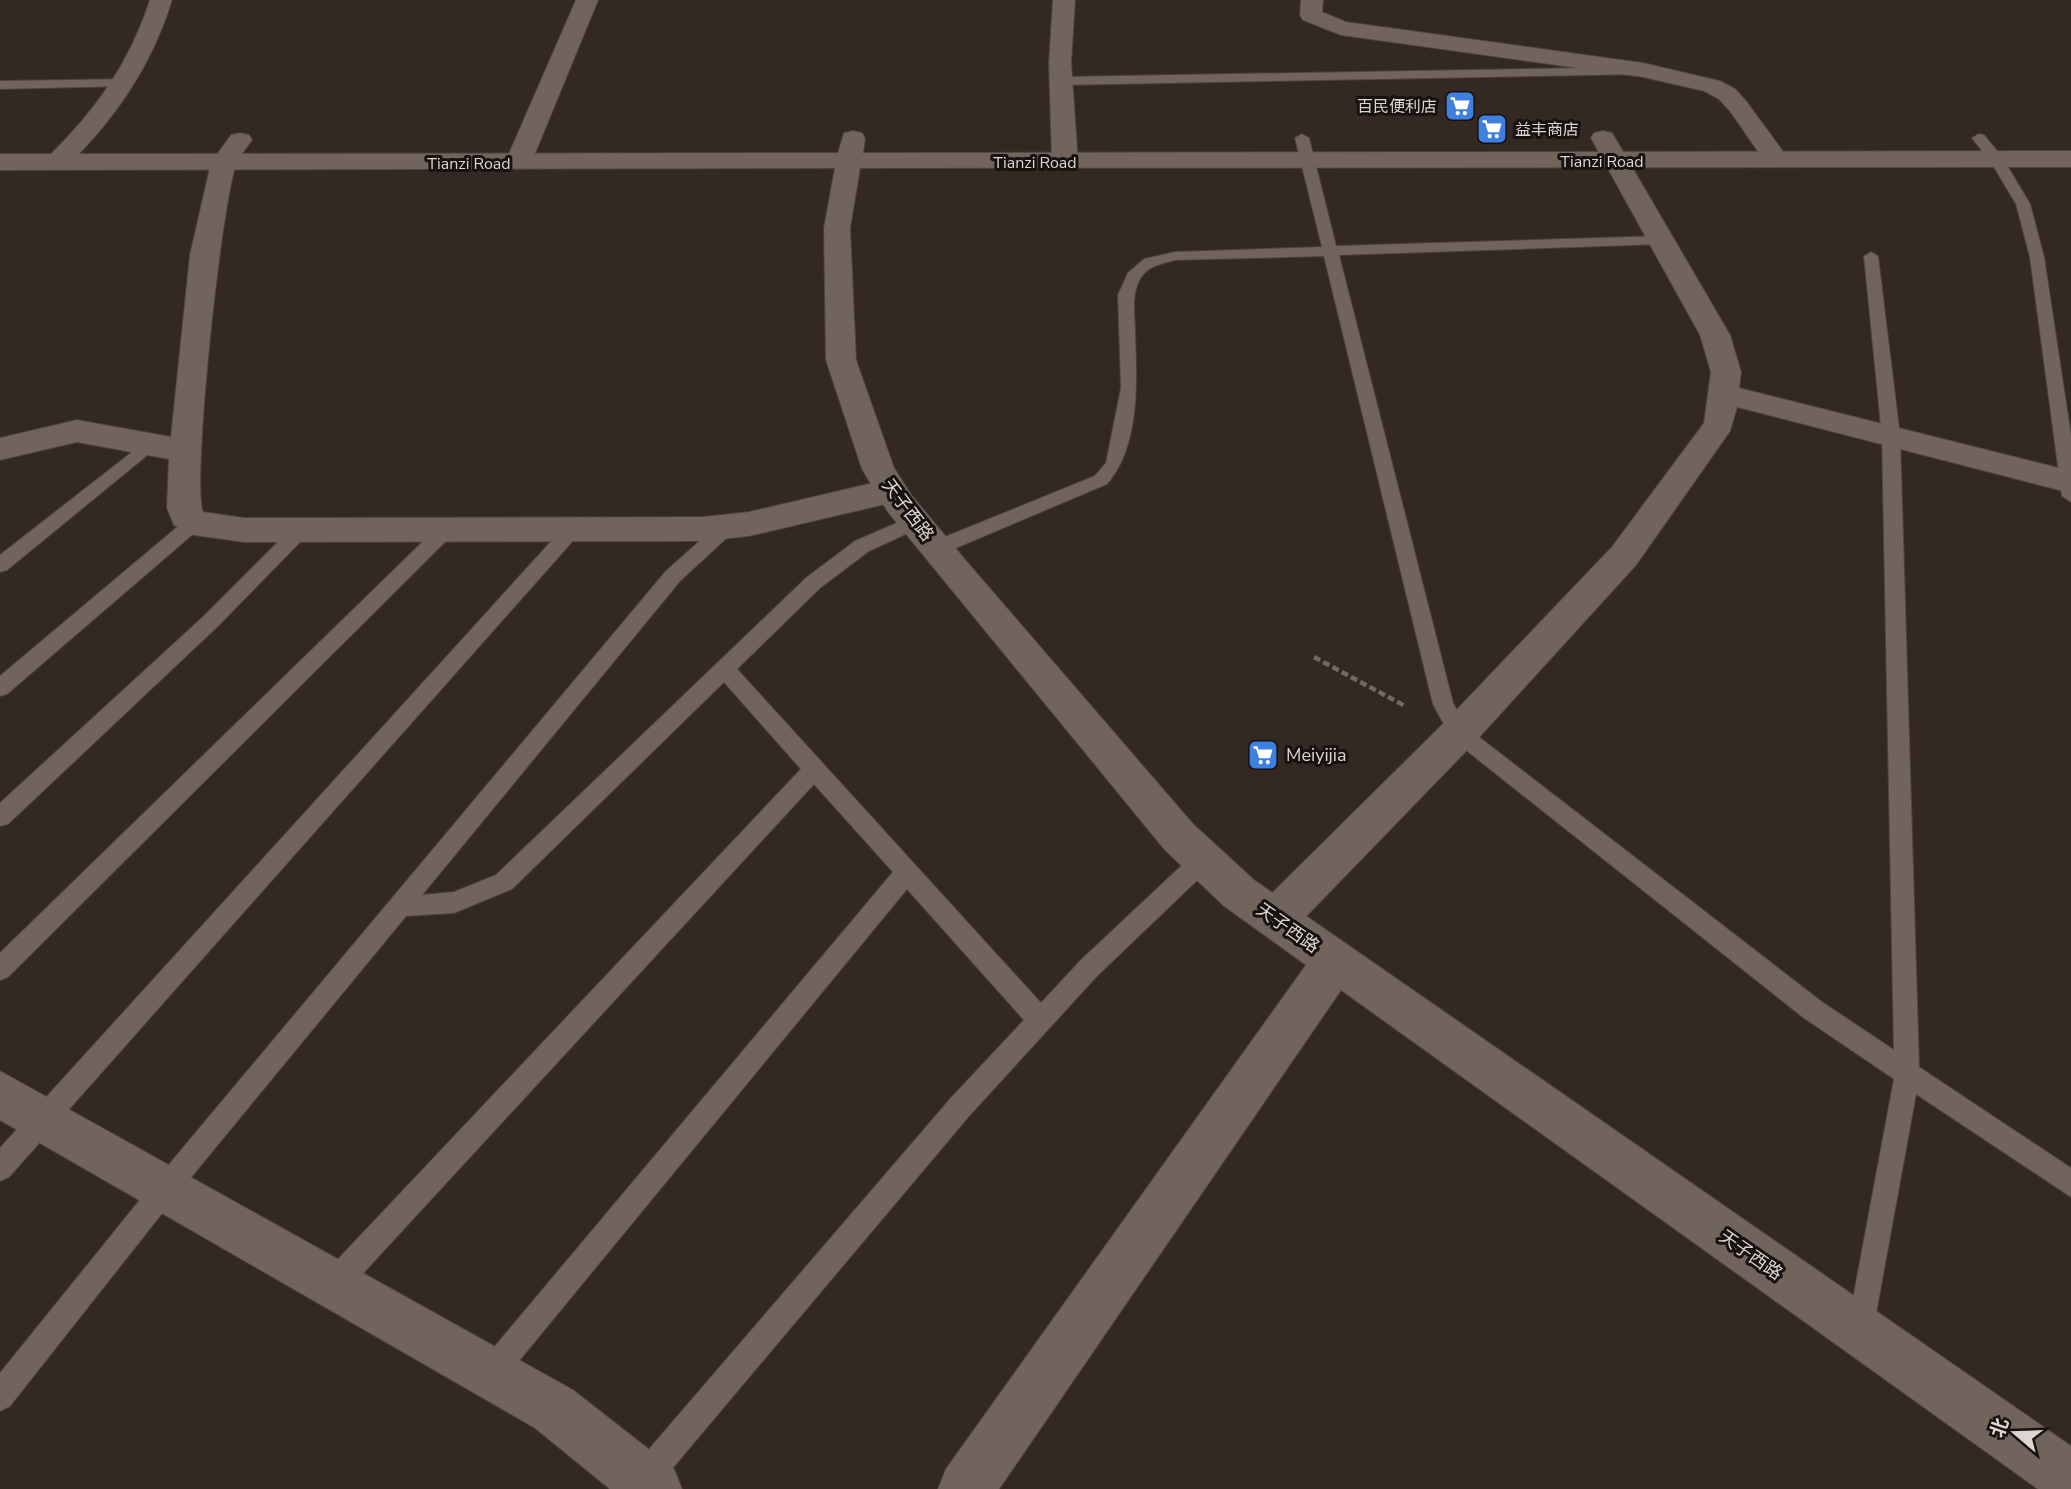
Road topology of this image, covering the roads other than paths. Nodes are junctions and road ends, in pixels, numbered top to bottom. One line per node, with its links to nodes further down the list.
1 (161, 0): 7 (street)
2 (587, 0): 18 (street)
3 (1064, 0): 6 (street)
4 (1312, 0): 5 (street)
5 (1643, 70): 6 (lane); 9 (street)
6 (1061, 81): 15 (street)
7 (127, 82): 8 (lane); 13 (street)
8 (0, 85)
9 (1762, 138): 10 (street, Tianzi Road); 17 (street, Tianzi Road); 22 (street)
10 (1979, 138): 11 (street, Tianzi Road); 20 (lane)
11 (2071, 138)
12 (0, 141): 13 (street, Tianzi Road)
13 (80, 141): 19 (street, Tianzi Road); 24 (street)
14 (851, 149): 15 (street, Tianzi Road); 18 (street, Tianzi Road); 34 (street, 天子西路)
15 (1066, 150): 16 (street, Tianzi Road)
16 (1306, 150): 17 (street, Tianzi Road); 26 (lane)
17 (1610, 150): 22 (street, Tianzi Road); 25 (street)
18 (522, 151): 19 (street, Tianzi Road)
19 (232, 152): 24 (street, Tianzi Road); 32 (street)
20 (1997, 159): 21 (street, Tianzi Road); 22 (street, Tianzi Road); 33 (lane)
21 (2071, 159)
22 (1777, 161)
23 (0, 162): 24 (street, Tianzi Road)
24 (57, 162)
25 (1662, 240): 26 (lane); 28 (street)
26 (1330, 251): 34 (lane); 43 (lane)
27 (1871, 256): 29 (lane)
28 (1723, 394): 29 (street); 43 (street)
29 (1891, 436): 33 (street); 53 (lane)
30 (150, 444): 31 (street); 32 (street); 40 (lane)
31 (1, 449)
32 (186, 451): 35 (street)
33 (2070, 487)
34 (914, 520): 36 (street); 41 (lane); 46 (street, 天子西路)
35 (194, 523): 37 (street); 42 (lane)
36 (727, 527): 39 (street); 48 (lane)
37 (302, 530): 38 (street); 45 (lane)
38 (446, 530): 39 (street); 51 (lane)
39 (572, 530): 55 (lane)
40 (0, 565)
41 (724, 670): 44 (lane); 48 (lane)
42 (0, 688)
43 (1459, 733): 49 (street); 53 (lane)
44 (814, 770): 47 (lane); 59 (lane)
45 (0, 817)
46 (1203, 860): 49 (street, 天子西路); 52 (lane)
47 (907, 872): 52 (lane); 61 (lane)
48 (400, 905): 58 (lane)
49 (1276, 918): 50 (street, 天子西路)
50 (1335, 961): 60 (street, 天子西路); 65 (street)
51 (0, 969)
52 (1040, 1020): 64 (lane)
53 (1907, 1074): 57 (lane); 60 (lane)
54 (0, 1094): 55 (street)
55 (45, 1119): 56 (lane); 58 (street)
56 (0, 1168)
57 (2071, 1184)
58 (165, 1189): 59 (street); 62 (lane)
59 (334, 1284): 61 (street)
60 (1860, 1333): 63 (street, 天子西路)
61 (490, 1374): 64 (street)
62 (0, 1396)
63 (2071, 1479)
64 (640, 1486)
65 (965, 1489)

